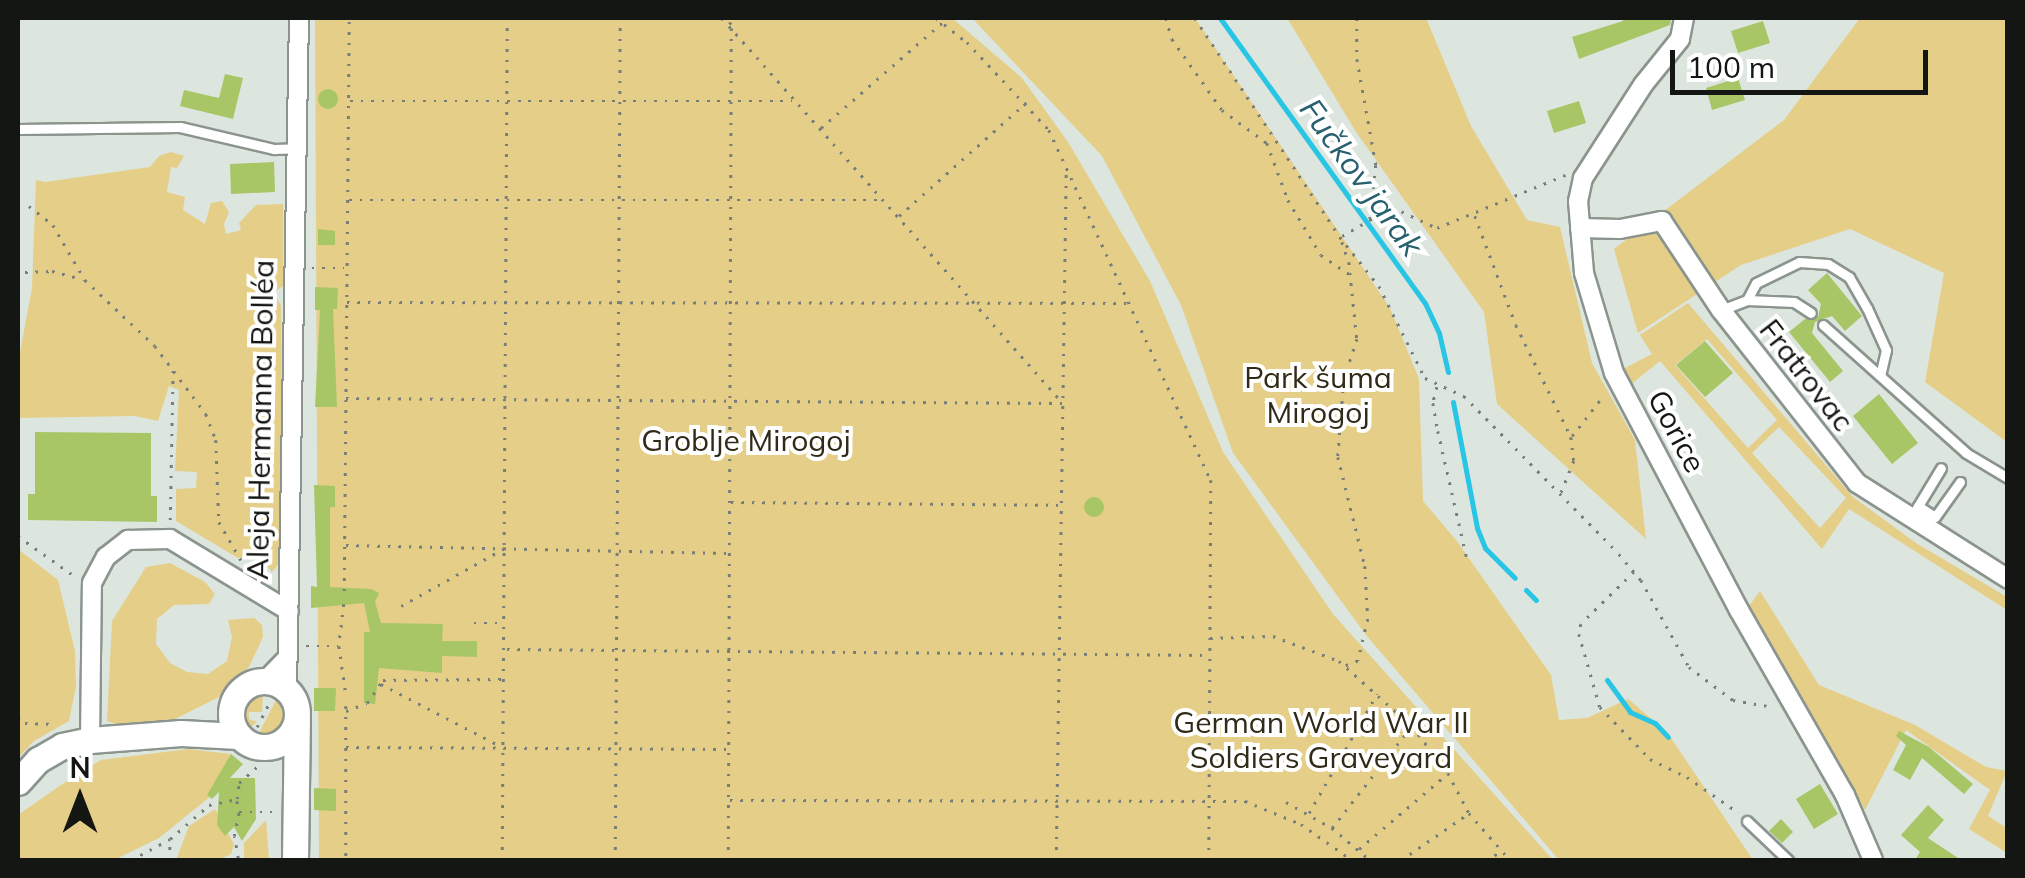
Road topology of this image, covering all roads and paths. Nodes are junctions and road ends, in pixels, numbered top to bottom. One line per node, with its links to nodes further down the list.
1 (299, 18): 22 (street, Aleja Hermanna Bolléa)
2 (350, 18): 14 (path)
3 (507, 18): 16 (path)
4 (620, 18): 17 (path)
5 (722, 18): 13 (path)
6 (736, 18): 13 (path)
7 (936, 18): 12 (path)
8 (1166, 18): 39 (path)
9 (1195, 18): 35 (path)
10 (1357, 18): 33 (path)
11 (1684, 18): 34 (street, Gorice)
12 (944, 22): 18 (path); 20 (path)
13 (730, 26): 15 (path); 19 (path)
14 (348, 100): 16 (path); 25 (path)
15 (795, 100): 19 (path); 20 (path)
16 (506, 102): 17 (path); 27 (path)
17 (619, 102): 19 (path); 28 (path)
18 (1027, 102): 23 (path); 32 (path)
19 (731, 104): 29 (path)
20 (820, 129): 26 (path)
21 (18, 130): 22 (lane)
22 (297, 148): 36 (street, Aleja Hermanna Bolléa)
23 (1066, 167): 47 (path); 48 (path)
24 (1576, 171): 31 (path)
25 (348, 200): 27 (path); 37 (path)
26 (883, 200): 29 (path); 32 (path)
27 (506, 201): 28 (path); 43 (path)
28 (619, 201): 29 (path); 44 (path)
29 (730, 201): 45 (path)
30 (28, 206): 40 (path)
31 (1474, 214): 33 (path); 61 (path)
32 (898, 216): 46 (path)
33 (1369, 221): 35 (path)
34 (1580, 228): 49 (street, Fratrovac); 54 (street, Gorice)
35 (1340, 236): 39 (path); 55 (path)
36 (296, 268): 37 (path); 83 (street, Aleja Hermanna Bolléa)
37 (347, 268): 42 (path)
38 (25, 272): 40 (path)
39 (1350, 274): 92 (path)
40 (85, 280): 52 (path)
41 (1748, 300): 49 (lane); 50 (lane); 53 (lane)
42 (346, 302): 43 (path); 56 (path)
43 (506, 302): 44 (path); 57 (path)
44 (618, 302): 45 (path); 58 (path)
45 (730, 302): 46 (path); 59 (path)
46 (974, 302): 47 (path); 60 (path)
47 (1064, 302): 48 (path); 60 (path)
48 (1130, 303): 86 (path)
49 (1721, 310): 68 (street, Fratrovac)
50 (1811, 313)
51 (1822, 324): 53 (lane)
52 (172, 367): 70 (path); 80 (path)
53 (1880, 375): 63 (lane)
54 (1621, 384): 61 (path); 99 (street, Gorice)
55 (1438, 385): 65 (path); 75 (path)
56 (346, 398): 57 (path); 71 (path)
57 (505, 400): 58 (path); 72 (path)
58 (618, 400): 59 (path); 73 (path)
59 (730, 401): 60 (path); 66 (path)
60 (1062, 403): 67 (path)
61 (1572, 437): 65 (path)
62 (1941, 468): 68 (lane)
63 (2008, 478)
64 (1960, 482): 68 (lane)
65 (1560, 494): 76 (path)
66 (730, 502): 67 (path); 74 (path)
67 (1061, 505): 90 (path)
68 (1915, 512): 77 (street, Fratrovac)
69 (18, 536): 78 (path)
70 (170, 539): 78 (street); 80 (street)
71 (344, 546): 72 (path); 79 (path)
72 (504, 548): 73 (path); 82 (path); 85 (path)
73 (617, 551): 74 (path); 89 (path)
74 (730, 554): 87 (path)
75 (1468, 563)
76 (1634, 572): 99 (path); 122 (path)
77 (2008, 579)
78 (92, 583): 104 (street)
79 (344, 591)
80 (265, 594): 83 (street)
81 (344, 604): 97 (path)
82 (401, 606)
83 (289, 611): 95 (street, Aleja Hermanna Bolléa)
84 (474, 623): 85 (path)
85 (504, 623): 88 (path)
86 (1210, 638): 91 (path); 92 (path)
87 (729, 649): 89 (path); 90 (path); 109 (path)
88 (504, 650): 89 (path); 93 (path)
89 (616, 650): 108 (path)
90 (1059, 654): 91 (path); 116 (path)
91 (1210, 655): 114 (path)
92 (1345, 666): 96 (path)
93 (503, 680): 94 (path); 107 (path)
94 (381, 684): 106 (path); 107 (path)
95 (275, 688): 98 (main road); 100 (main road); 105 (path)
96 (1378, 692): 102 (path); 120 (path)
97 (346, 694)
98 (234, 698): 103 (main road); 105 (main road)
99 (1794, 705): 145 (street, Gorice)
100 (297, 717): 105 (main road); 112 (main road)
101 (18, 718): 104 (path)
102 (1412, 726): 110 (path); 123 (path)
103 (181, 733): 104 (main road); 105 (main road)
104 (79, 734): 111 (main road)
105 (252, 746): 112 (main road); 113 (path)
106 (346, 747): 107 (path); 133 (path)
107 (503, 748): 108 (path); 134 (path)
108 (616, 748): 109 (path); 135 (path)
109 (729, 749): 115 (path)
110 (1448, 773): 121 (path); 125 (path)
111 (18, 782)
112 (296, 783): 132 (main road)
113 (237, 799): 118 (path); 124 (path)
114 (1210, 799): 116 (path); 127 (path); 138 (path)
115 (728, 800): 116 (path); 136 (path)
116 (1057, 800): 137 (path)
117 (1286, 802): 120 (path)
118 (239, 812): 119 (path); 128 (path)
119 (272, 812)
120 (1309, 813): 123 (path)
121 (1469, 813): 126 (path); 141 (path)
122 (1747, 821): 144 (lane)
123 (1332, 828): 125 (path)
124 (170, 839): 129 (path); 130 (path)
125 (1359, 849): 140 (path)
126 (1503, 852): 142 (path); 143 (path)
127 (1350, 858): 139 (path)
128 (238, 859): 131 (path)
129 (131, 860)
130 (169, 860)
131 (231, 860)
132 (296, 860)
133 (346, 860)
134 (502, 860)
135 (615, 860)
136 (728, 860)
137 (1056, 860)
138 (1209, 860)
139 (1344, 860)
140 (1370, 860)
141 (1400, 860)
142 (1485, 860)
143 (1510, 860)
144 (1788, 860)
145 (1873, 860)

